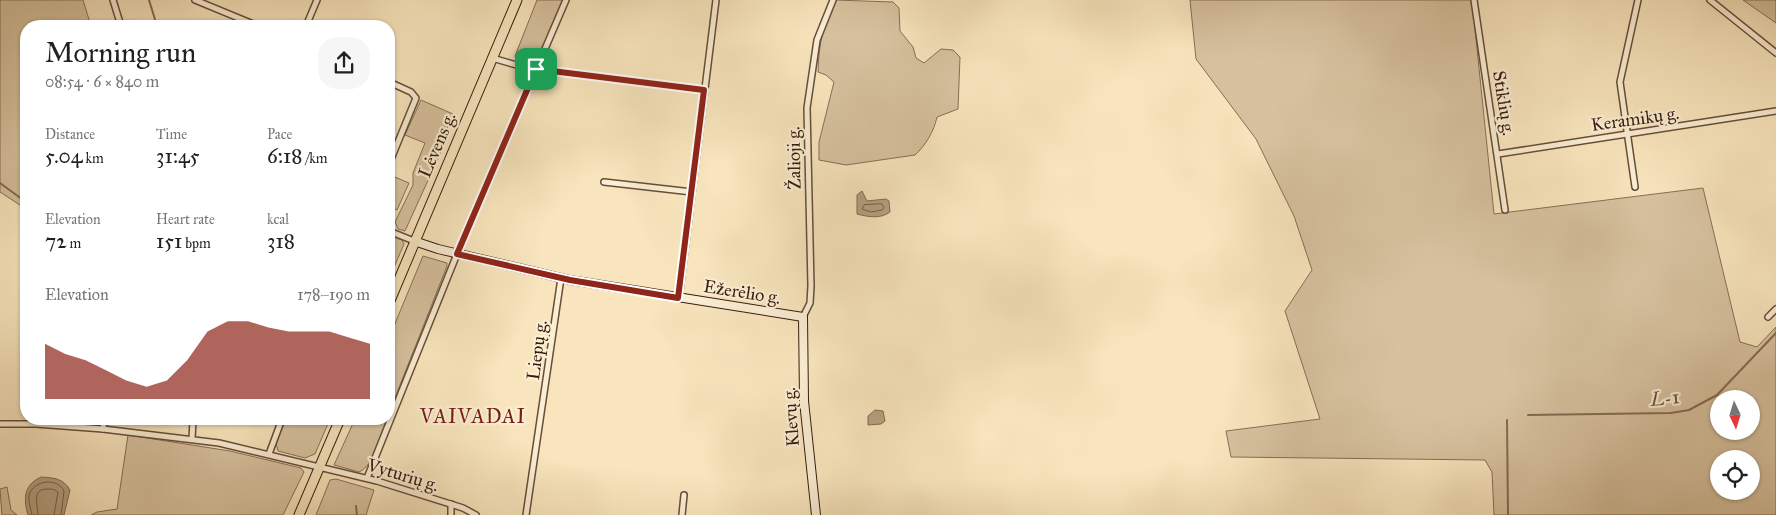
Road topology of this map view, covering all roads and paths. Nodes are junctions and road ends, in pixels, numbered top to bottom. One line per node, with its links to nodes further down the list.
1 (113, 0): 11 (street)
2 (195, 0): 12 (street)
3 (317, 0): 13 (street)
4 (517, 0): 15 (main road, Lėvens g.)
5 (566, 0): 16 (street)
6 (716, 0): 18 (street)
7 (833, 0): 34 (street, Žalioji g.)
8 (1474, 0): 22 (street, Stiklių g.)
9 (1638, 0): 20 (street)
10 (1710, 0): 14 (street)
11 (119, 20)
12 (243, 20)
13 (309, 20)
14 (1776, 53)
15 (492, 58): 16 (street); 28 (main road, Lėvens g.)
16 (536, 69): 18 (street); 29 (street)
17 (395, 85): 21 (street)
18 (704, 90): 25 (street)
19 (1776, 112): 20 (street, Keramikų g.)
20 (1627, 134): 22 (street, Keramikų g.); 24 (street)
21 (395, 149)
22 (1498, 154): 26 (street, Stiklių g.)
23 (604, 182): 25 (street)
24 (1635, 187)
25 (692, 192): 32 (street)
26 (1505, 210)
27 (395, 233): 28 (street)
28 (414, 241): 29 (main road, Ežerėlio g.); 31 (main road, Lėvens g.)
29 (457, 254): 30 (main road, Ežerėlio g.); 36 (street)
30 (561, 278): 32 (main road, Ežerėlio g.); 55 (street, Liepų g.)
31 (395, 288)
32 (678, 298): 34 (main road, Ežerėlio g.)
33 (1776, 309): 35 (street)
34 (803, 317): 57 (main road, Klevų g.)
35 (1768, 317)
36 (395, 408)
37 (0, 424): 38 (street, Vyturių g.)
38 (20, 424)
39 (49, 425): 45 (street, Vyturių g.)
40 (103, 425): 45 (street)
41 (193, 425): 46 (street)
42 (280, 425): 47 (street)
43 (337, 425): 48 (main road)
44 (388, 425): 49 (street)
45 (103, 429): 46 (street, Vyturių g.)
46 (192, 439): 47 (street, Vyturių g.)
47 (269, 454): 48 (street, Vyturių g.)
48 (320, 466): 49 (street, Vyturių g.); 52 (main road)
49 (367, 478): 51 (street, Vyturių g.)
50 (684, 495): 56 (street)
51 (450, 504): 53 (street); 54 (street, Vyturių g.)
52 (299, 515)
53 (451, 515)
54 (476, 515)
55 (526, 515)
56 (682, 515)
57 (816, 515)

